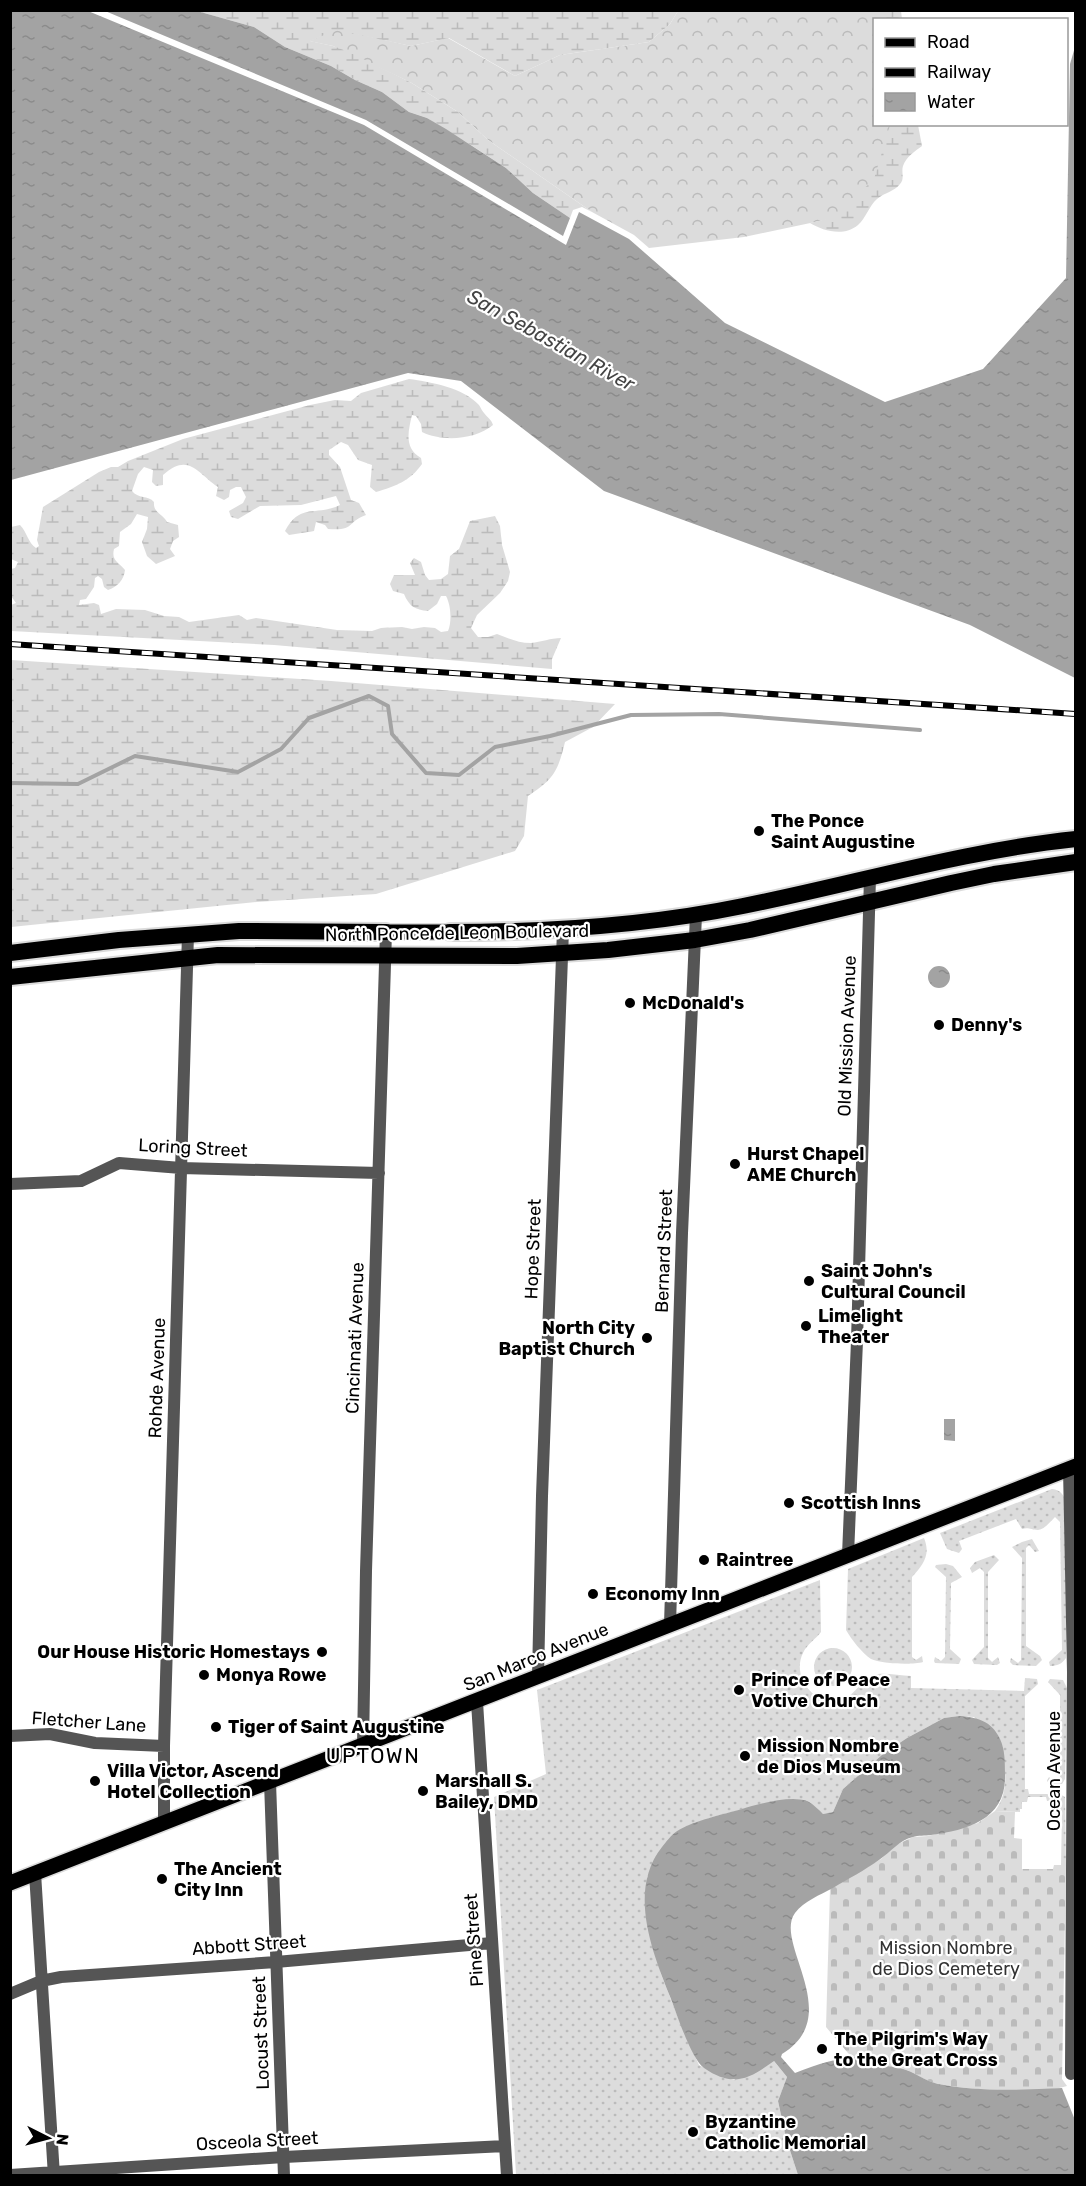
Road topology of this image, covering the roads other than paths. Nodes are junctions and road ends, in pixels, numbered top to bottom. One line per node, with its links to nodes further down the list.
1 (1076, 838): 3 (highway, North Ponce de Leon Boulevard)
2 (1076, 862): 4 (highway, North Ponce de Leon Boulevard)
3 (870, 877): 4 (street, Old Mission Avenue); 5 (highway, North Ponce de Leon Boulevard)
4 (869, 902): 10 (highway, North Ponce de Leon Boulevard); 20 (street, Old Mission Avenue)
5 (696, 915): 6 (highway, North Ponce de Leon Boulevard); 10 (street, Bernard Street)
6 (563, 930): 8 (highway, North Ponce de Leon Boulevard); 12 (street, Hope Street)
7 (386, 932): 8 (main road, North Ponce de Leon Boulevard); 9 (highway, North Ponce de Leon Boulevard); 13 (street, Cincinnati Avenue)
8 (450, 932)
9 (188, 934): 11 (highway, North Ponce de Leon Boulevard); 14 (street, Rohde Avenue)
10 (695, 940): 12 (highway, North Ponce de Leon Boulevard); 21 (street, Bernard Street)
11 (10, 953)
12 (562, 955): 13 (highway, North Ponce de Leon Boulevard); 22 (street, Hope Street)
13 (385, 956): 14 (highway, North Ponce de Leon Boulevard); 17 (street, Cincinnati Avenue)
14 (187, 957): 15 (highway, North Ponce de Leon Boulevard); 16 (street, Rohde Avenue)
15 (10, 977)
16 (181, 1168): 17 (street, Loring Street); 18 (street, Loring Street); 25 (street, Rohde Avenue)
17 (379, 1173): 26 (street, Cincinnati Avenue)
18 (10, 1184)
19 (1072, 1467): 20 (main road, San Marco Avenue); 35 (street, Ocean Avenue)
20 (848, 1555): 21 (main road, San Marco Avenue)
21 (670, 1625): 22 (main road, San Marco Avenue)
22 (538, 1677): 23 (main road, San Marco Avenue)
23 (477, 1702): 26 (main road, San Marco Avenue); 31 (street, Pine Street)
24 (10, 1736): 25 (street, Fletcher Lane)
25 (164, 1746): 28 (street, Rohde Avenue)
26 (363, 1746): 27 (main road, San Marco Avenue)
27 (270, 1782): 28 (main road, San Marco Avenue); 32 (street, Locust Street)
28 (164, 1823): 29 (main road, San Marco Avenue)
29 (35, 1873): 30 (main road, San Marco Avenue); 33 (street)
30 (10, 1883)
31 (492, 1943): 32 (street, Abbott Street); 36 (street, Pine Street)
32 (276, 1962): 33 (street, Abbott Street); 37 (street, Locust Street)
33 (41, 1981): 34 (street, Abbott Street); 38 (street)
34 (10, 1994)
35 (1071, 2074)
36 (505, 2146): 37 (street, Osceola Street); 41 (street, Pine Street)
37 (284, 2157): 38 (street, Osceola Street); 40 (street, Locust Street)
38 (54, 2174): 39 (street, Osceola Street)
39 (10, 2175)
40 (284, 2175)
41 (507, 2175)

